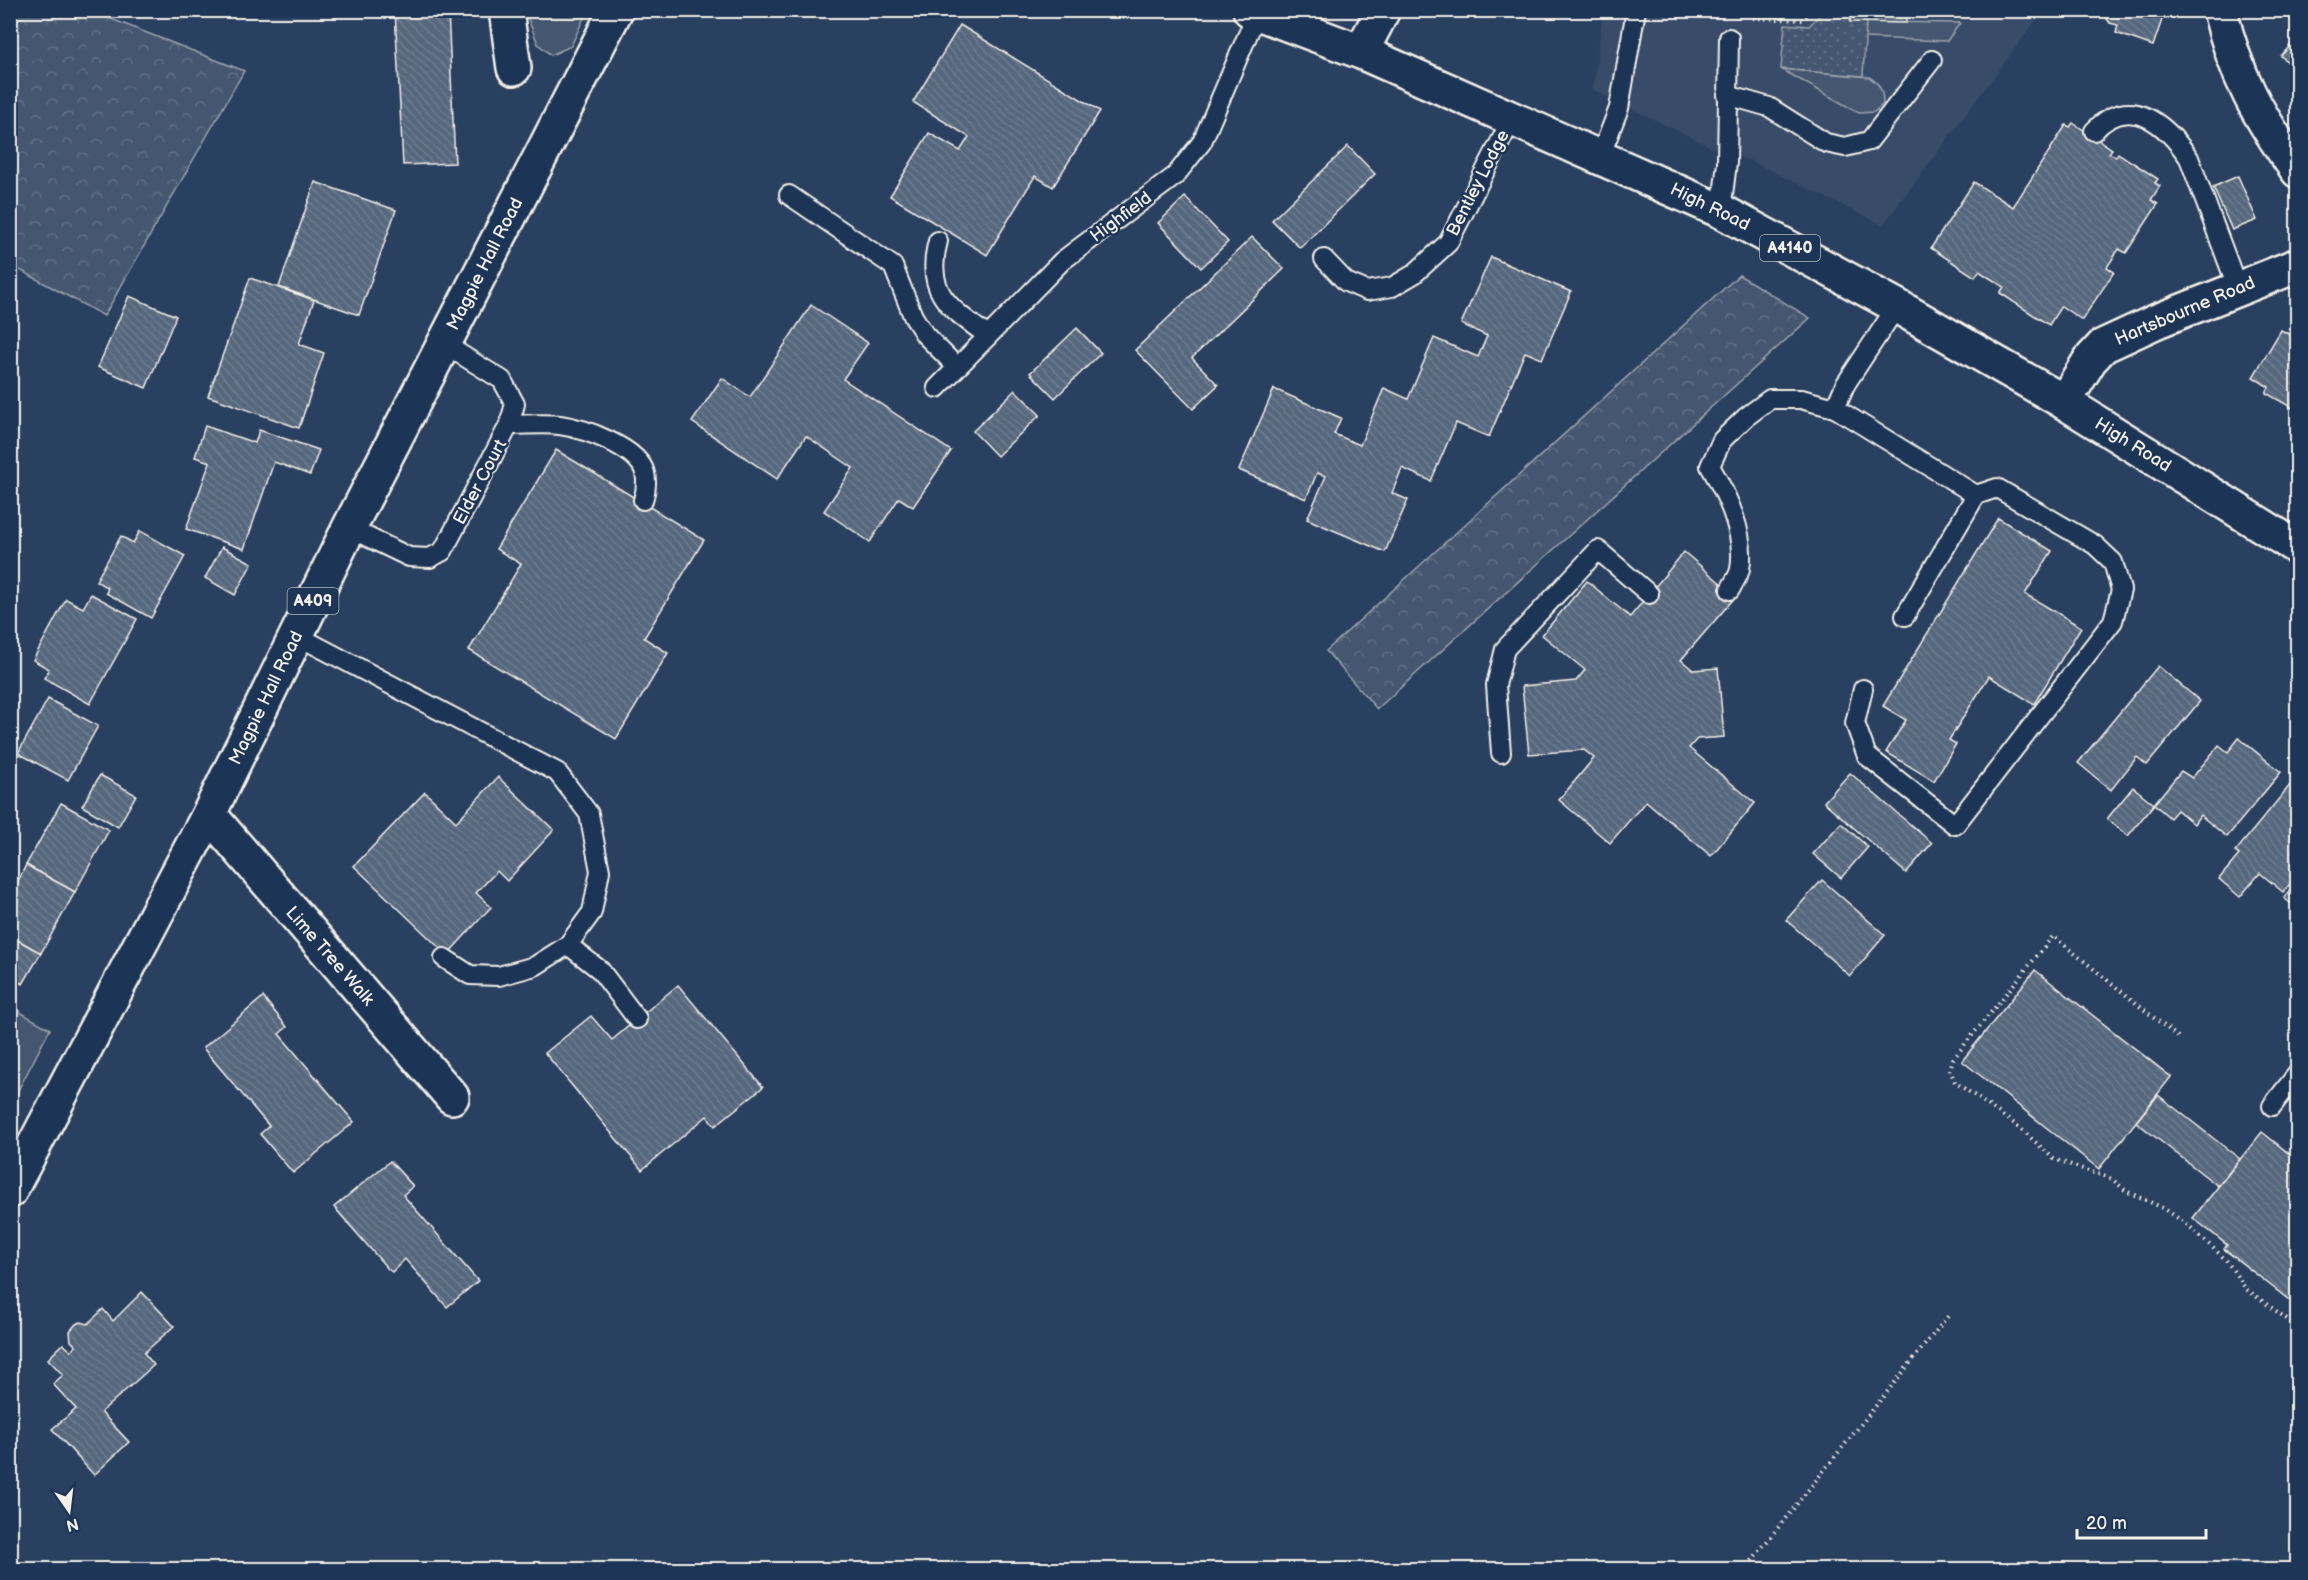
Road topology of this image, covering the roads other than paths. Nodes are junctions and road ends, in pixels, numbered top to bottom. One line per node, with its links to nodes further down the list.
1 (506, 10): 10 (main road)
2 (616, 10): 24 (main road, Magpie Hall Road / A409)
3 (1383, 10): 8 (main road)
4 (1636, 10): 14 (lane)
5 (2220, 10): 15 (main road)
6 (1254, 12): 8 (main road, High Road / A4140); 23 (lane, Highfield)
7 (1729, 38): 11 (lane)
8 (1361, 52): 12 (main road, High Road / A4140)
9 (1932, 60): 11 (lane)
10 (514, 68)
11 (1727, 95): 17 (lane)
12 (1513, 117): 14 (main road, High Road / A4140); 19 (lane, Bentley Lodge)
13 (2094, 131): 21 (lane)
14 (1600, 157): 17 (main road, High Road / A4140)
15 (2298, 171)
16 (789, 195): 25 (lane)
17 (1721, 211): 22 (main road, High Road / A4140)
18 (938, 241): 23 (lane)
19 (1324, 259)
20 (2298, 265): 21 (main road, Hartsbourne Road)
21 (2238, 290): 27 (main road, Hartsbourne Road)
22 (1897, 306): 27 (main road, High Road / A4140); 28 (lane)
23 (988, 336): 25 (lane, Highfield)
24 (444, 344): 29 (lane, Elder Court); 32 (main road, Magpie Hall Road / A409)
25 (957, 367): 26 (lane, Highfield)
26 (937, 388)
27 (2064, 402): 33 (main road, High Road / A4140)
28 (1835, 408): 30 (lane); 34 (lane)
29 (509, 425): 31 (lane); 32 (lane, Elder Court)
30 (1976, 495): 36 (lane); 38 (lane)
31 (643, 500)
32 (349, 528): 37 (main road, Magpie Hall Road / A409)
33 (2298, 548)
34 (1730, 590)
35 (1649, 594): 39 (lane)
36 (1905, 616)
37 (296, 635): 40 (main road, Magpie Hall Road / A409); 41 (lane)
38 (1863, 689)
39 (1501, 753)
40 (209, 814): 45 (main road, Lime Tree Walk); 47 (main road, Magpie Hall Road / A409)
41 (568, 945): 42 (lane); 43 (lane)
42 (444, 958)
43 (637, 1019)
44 (2298, 1073): 46 (lane)
45 (452, 1097)
46 (2272, 1106)
47 (10, 1191)

